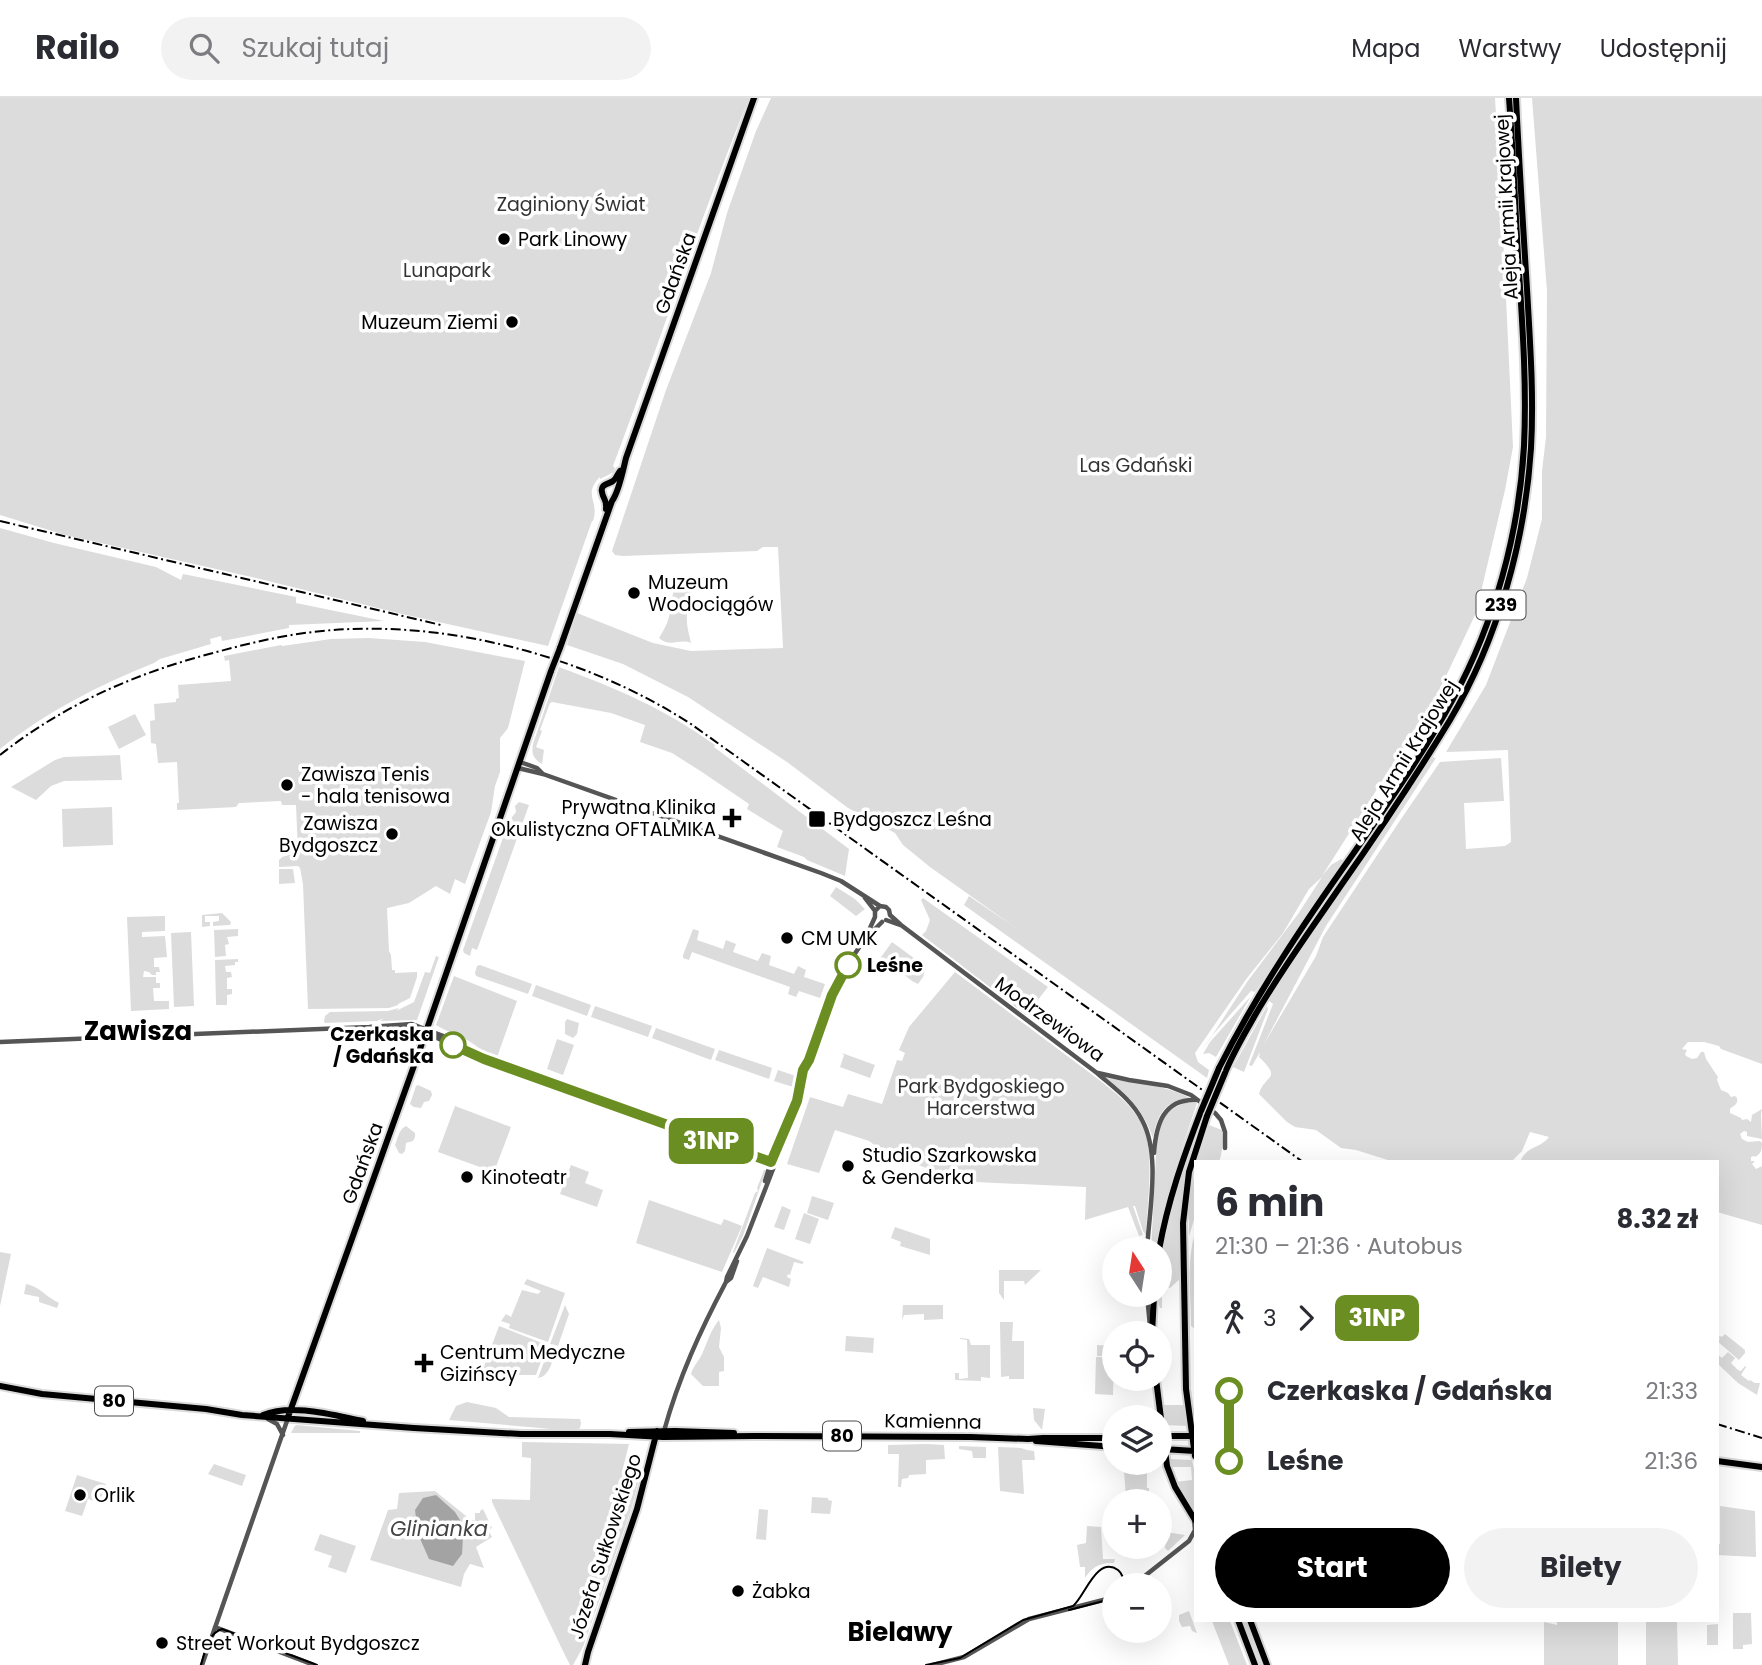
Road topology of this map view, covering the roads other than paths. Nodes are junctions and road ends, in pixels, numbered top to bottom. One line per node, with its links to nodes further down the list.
1 (754, 98): 4 (main road, Gdańska)
2 (1509, 98): 21 (main road, Aleja Armii Krajowej / 239)
3 (1516, 98): 21 (main road, Aleja Armii Krajowej / 239)
4 (626, 458): 5 (main road, Gdańska); 6 (main road, Gdańska)
5 (610, 483): 6 (main road); 7 (main road)
6 (617, 488): 8 (main road)
7 (605, 498): 8 (main road); 9 (main road)
8 (614, 498): 9 (main road)
9 (603, 525): 10 (main road, Gdańska, bridge)
10 (519, 765): 11 (street); 11 (street); 19 (main road, Gdańska)
11 (543, 774): 12 (street)
12 (862, 895): 13 (street); 14 (street)
13 (880, 906): 14 (street); 15 (street, Modrzewiowa)
14 (875, 914): 16 (street, Modrzewiowa); 18 (street, Józefa Sułkowskiego)
15 (890, 915): 16 (street, Józefa Sułkowskiego); 17 (street, Modrzewiowa)
16 (884, 921): 17 (street, Modrzewiowa); 18 (street, Józefa Sułkowskiego)
17 (901, 925): 22 (street, Modrzewiowa)
18 (866, 937): 26 (street, Józefa Sułkowskiego)
19 (426, 1031): 20 (street); 26 (street); 31 (main road, Gdańska)
20 (0, 1042)
21 (1222, 1071): 24 (main road, 239, bridge)
22 (1097, 1073): 23 (street, Modrzewiowa); 27 (street)
23 (1198, 1100): 24 (street, Modrzewiowa); 27 (street)
24 (1208, 1113): 25 (street); 29 (main road, 239); 39 (main road, 239)
25 (1225, 1148)
26 (773, 1163): 36 (street, Józefa Sułkowskiego)
27 (1153, 1165): 28 (street)
28 (1148, 1237)
29 (1162, 1237)
30 (0, 1386): 34 (main road, 80)
31 (297, 1394): 32 (main road); 33 (main road, Gdańska)
32 (303, 1412): 33 (main road, Kamienna / 80); 35 (main road, Kamienna / 80)
33 (290, 1413): 34 (main road, 80); 35 (main road, Kamienna / 80); 37 (street, Gdańska)
34 (261, 1416): 37 (street)
35 (392, 1426): 36 (main road, Kamienna / 80)
36 (660, 1434): 41 (main road, Kamienna / 80); 59 (main road, Józefa Sułkowskiego)
37 (283, 1435): 56 (street, Gdańska)
38 (1172, 1436): 39 (main road)
39 (1193, 1436)
40 (1102, 1438): 41 (main road, Kamienna / 80)
41 (1028, 1439): 42 (main road, Kamienna / 80)
42 (1102, 1446)
43 (1172, 1450): 44 (main road)
44 (1194, 1452)
45 (1719, 1461): 46 (main road)
46 (1762, 1466)
47 (1170, 1475): 48 (main road)
48 (1194, 1517)
49 (1194, 1532): 51 (street)
50 (1194, 1539): 51 (street)
51 (1189, 1541): 52 (street)
52 (1148, 1573)
53 (1102, 1600): 60 (street)
54 (1239, 1622): 61 (main road)
55 (1251, 1622): 62 (main road)
56 (215, 1627): 57 (street, Gdańska); 58 (street)
57 (202, 1665)
58 (314, 1665)
59 (585, 1665)
60 (933, 1665)
61 (1255, 1665)
62 (1267, 1665)

